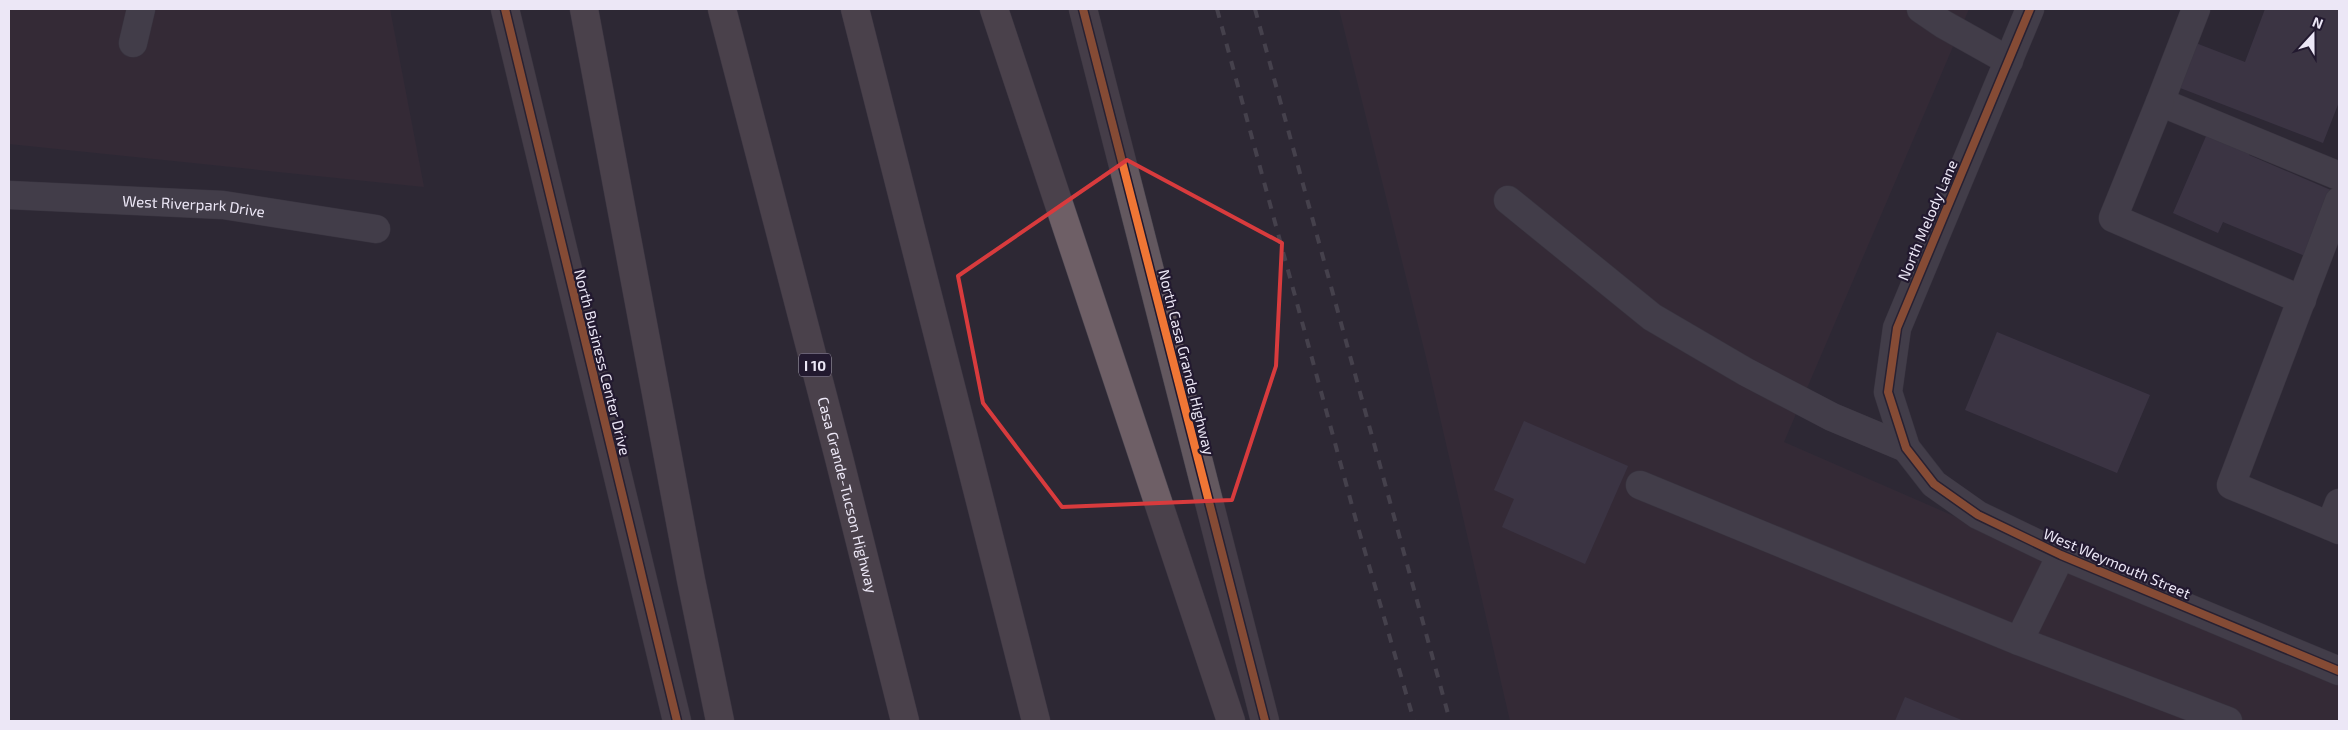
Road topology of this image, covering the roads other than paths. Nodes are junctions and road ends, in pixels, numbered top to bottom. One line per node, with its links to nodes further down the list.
1 (142, 9): 11 (street)
2 (505, 9): 26 (main road, North Business Center Drive)
3 (584, 9): 27 (highway)
4 (722, 9): 28 (highway, Casa Grande-Tucson Highway / I 10)
5 (855, 9): 29 (highway)
6 (994, 9): 30 (highway)
7 (1083, 9): 31 (main road, North Casa Grande Highway)
8 (1920, 9): 12 (street)
9 (2030, 9): 12 (street, North Melody Lane)
10 (2196, 9): 13 (street)
11 (132, 44)
12 (2009, 61): 20 (street, North Melody Lane)
13 (2160, 102): 14 (street); 19 (street)
14 (2339, 176)
15 (9, 195): 18 (street, West Riverpark Drive)
16 (1508, 200): 20 (street)
17 (2339, 200): 19 (street)
18 (376, 229)
19 (2302, 300): 22 (street)
20 (1906, 448): 23 (street, West Weymouth Street)
21 (1640, 486): 24 (street)
22 (2336, 520)
23 (2062, 555): 24 (street); 25 (street, West Weymouth Street)
24 (2019, 641): 32 (street)
25 (2339, 671)
26 (676, 721)
27 (720, 721)
28 (905, 721)
29 (1036, 721)
30 (1231, 721)
31 (1265, 721)
32 (2228, 721)

